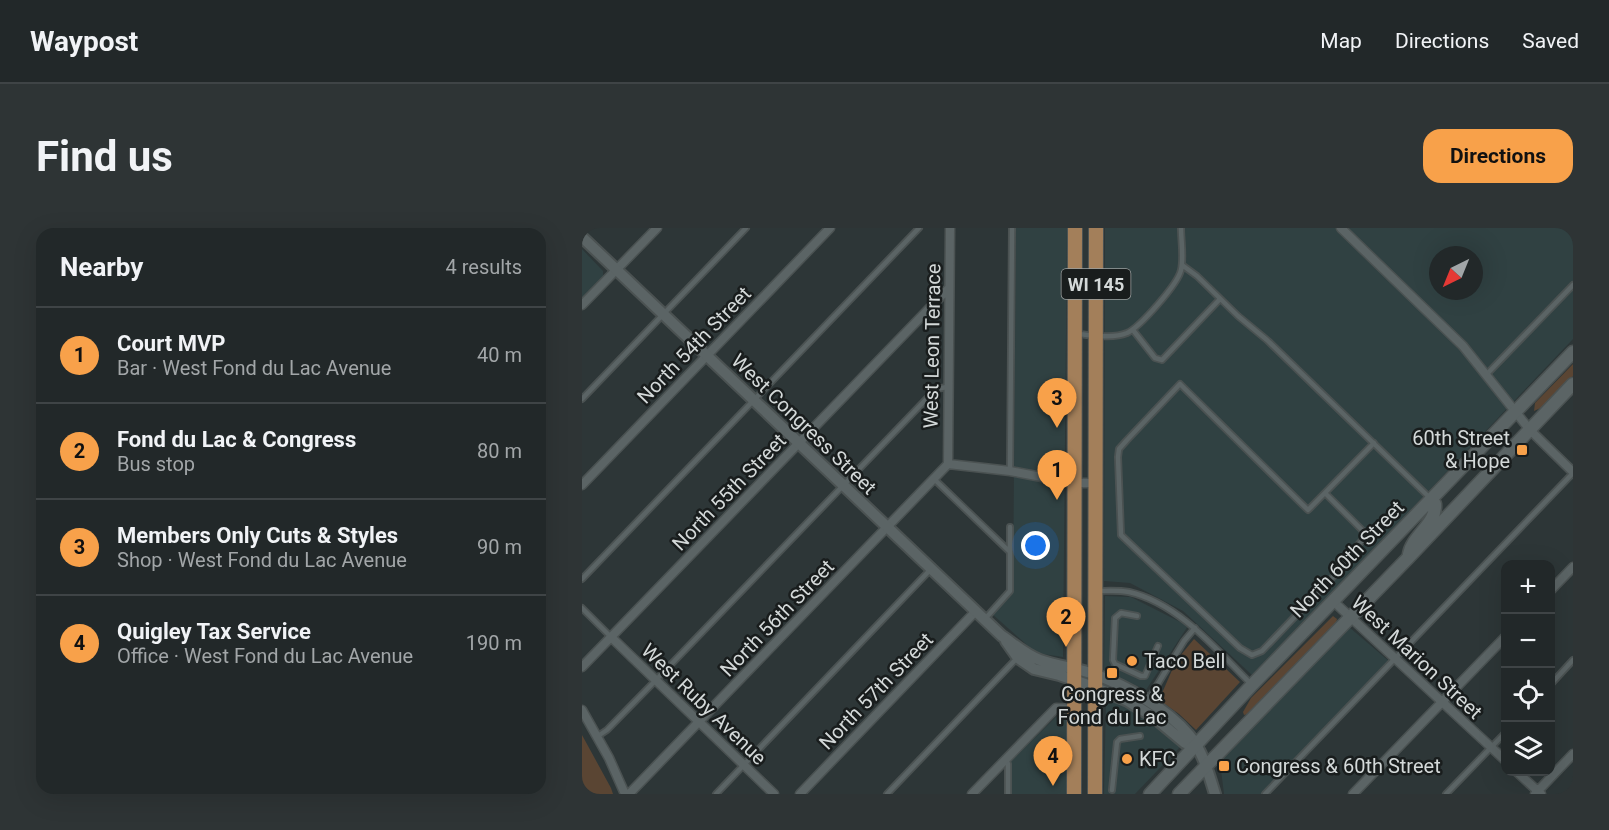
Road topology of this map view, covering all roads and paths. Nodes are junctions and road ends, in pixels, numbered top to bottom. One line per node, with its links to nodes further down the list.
1 (657, 228): 13 (street)
2 (746, 228): 18 (lane)
3 (830, 228): 23 (street, North 54th Street)
4 (919, 228): 28 (lane)
5 (950, 228): 15 (street, West Leon Terrace)
6 (1012, 228): 34 (lane)
7 (1075, 228): 20 (main road, WI 145)
8 (1096, 228): 21 (main road, WI 145)
9 (1181, 228): 12 (lane)
10 (1341, 228): 24 (street)
11 (582, 237): 13 (street, West Congress Street)
12 (1182, 265): 16 (lane); 19 (lane)
13 (616, 270): 17 (street); 18 (street, West Congress Street)
14 (1573, 285): 24 (lane)
15 (949, 288): 26 (street, West Leon Terrace); 32 (street, North 55th Street)
16 (1220, 299): 19 (lane); 31 (lane)
17 (582, 305)
18 (663, 315): 23 (street, West Congress Street); 27 (lane)
19 (1133, 330): 21 (lane)
20 (1076, 334): 21 (lane); 37 (main road, WI 145)
21 (1096, 335): 38 (main road, WI 145)
22 (1573, 352): 29 (main road, North 60th Street)
23 (706, 355): 28 (street, West Congress Street); 39 (street, North 54th Street)
24 (1486, 375): 29 (street)
25 (1573, 384): 30 (main road)
26 (947, 387): 33 (street, West Leon Terrace); 40 (lane)
27 (582, 399)
28 (753, 400): 32 (street, West Congress Street); 49 (lane)
29 (1515, 412): 30 (street); 42 (main road, North 60th Street)
30 (1530, 430): 35 (street); 46 (main road)
31 (1374, 442): 41 (lane); 42 (lane)
32 (798, 443): 40 (street, West Congress Street); 59 (street, North 55th Street)
33 (948, 464): 34 (street); 36 (street, North 56th Street)
34 (1011, 471): 37 (street)
35 (1573, 472): 63 (lane)
36 (933, 479): 43 (street, North 56th Street); 45 (lane)
37 (1073, 483): 38 (street); 66 (main road, WI 145)
38 (1095, 483): 51 (main road, WI 145)
39 (582, 485)
40 (844, 487): 43 (street, West Congress Street); 69 (lane)
41 (1325, 493): 41 (lane)
42 (1431, 499): 46 (main road); 52 (main road, North 60th Street)
43 (886, 527): 48 (street, West Congress Street); 75 (street, North 56th Street)
44 (1010, 527): 45 (lane)
45 (1010, 552): 57 (lane)
46 (1408, 558): 56 (main road)
47 (1573, 567): 50 (street)
48 (931, 570): 54 (street, West Congress Street); 84 (lane)
49 (582, 579)
50 (1555, 586)
51 (1095, 591): 58 (lane); 67 (main road, WI 145)
52 (1333, 601): 56 (street, West Marion Street); 70 (main road, North 60th Street)
53 (582, 608): 59 (lane)
54 (975, 612): 57 (street, West Congress Street); 92 (street, North 57th Street)
55 (1137, 616): 61 (lane)
56 (1351, 618): 63 (street, West Marion Street); 85 (main road)
57 (984, 620): 62 (street, West Congress Street)
58 (1195, 628): 70 (lane); 72 (lane)
59 (611, 637): 65 (street, North 55th Street); 69 (street, West Ruby Avenue)
60 (1501, 641): 71 (street)
61 (1158, 646)
62 (1021, 654): 66 (street, West Congress Street); 93 (lane)
63 (1395, 659): 71 (street, West Marion Street); 101 (lane)
64 (1573, 660): 68 (lane)
65 (582, 667)
66 (1074, 674): 67 (street, West Congress Street); 73 (main road, WI 145)
67 (1095, 680): 72 (street, West Congress Street); 97 (main road, WI 145)
68 (1555, 680)
69 (655, 681): 75 (street, West Ruby Avenue); 76 (lane)
70 (1252, 685): 79 (main road, North 60th Street)
71 (1442, 702): 80 (street, West Marion Street); 102 (street)
72 (1145, 705): 79 (street, West Congress Street)
73 (1074, 709): 83 (street); 96 (main road, WI 145)
74 (582, 710): 76 (street)
75 (699, 723): 84 (street, West Ruby Avenue); 89 (street, North 56th Street)
76 (598, 736): 89 (street)
77 (1140, 736): 87 (lane)
78 (1501, 737): 80 (lane)
79 (1196, 746): 85 (street, West Congress Street); 98 (main road, North 60th Street)
80 (1491, 747): 82 (street, West Marion Street); 103 (lane)
81 (1573, 754): 88 (street)
82 (1501, 756)
83 (1006, 760): 94 (street); 95 (lane)
84 (744, 766): 90 (lane); 91 (street, West Ruby Avenue)
85 (1206, 767): 99 (main road); 100 (street, West Congress Street)
86 (1522, 776): 88 (street)
87 (1112, 790)
88 (1538, 793)
89 (627, 794)
90 (717, 794)
91 (774, 794)
92 (800, 794)
93 (887, 794)
94 (972, 794)
95 (1008, 794)
96 (1074, 794)
97 (1095, 794)
98 (1150, 794)
99 (1179, 794)
100 (1215, 794)
101 (1265, 794)
102 (1353, 794)
103 (1446, 794)

